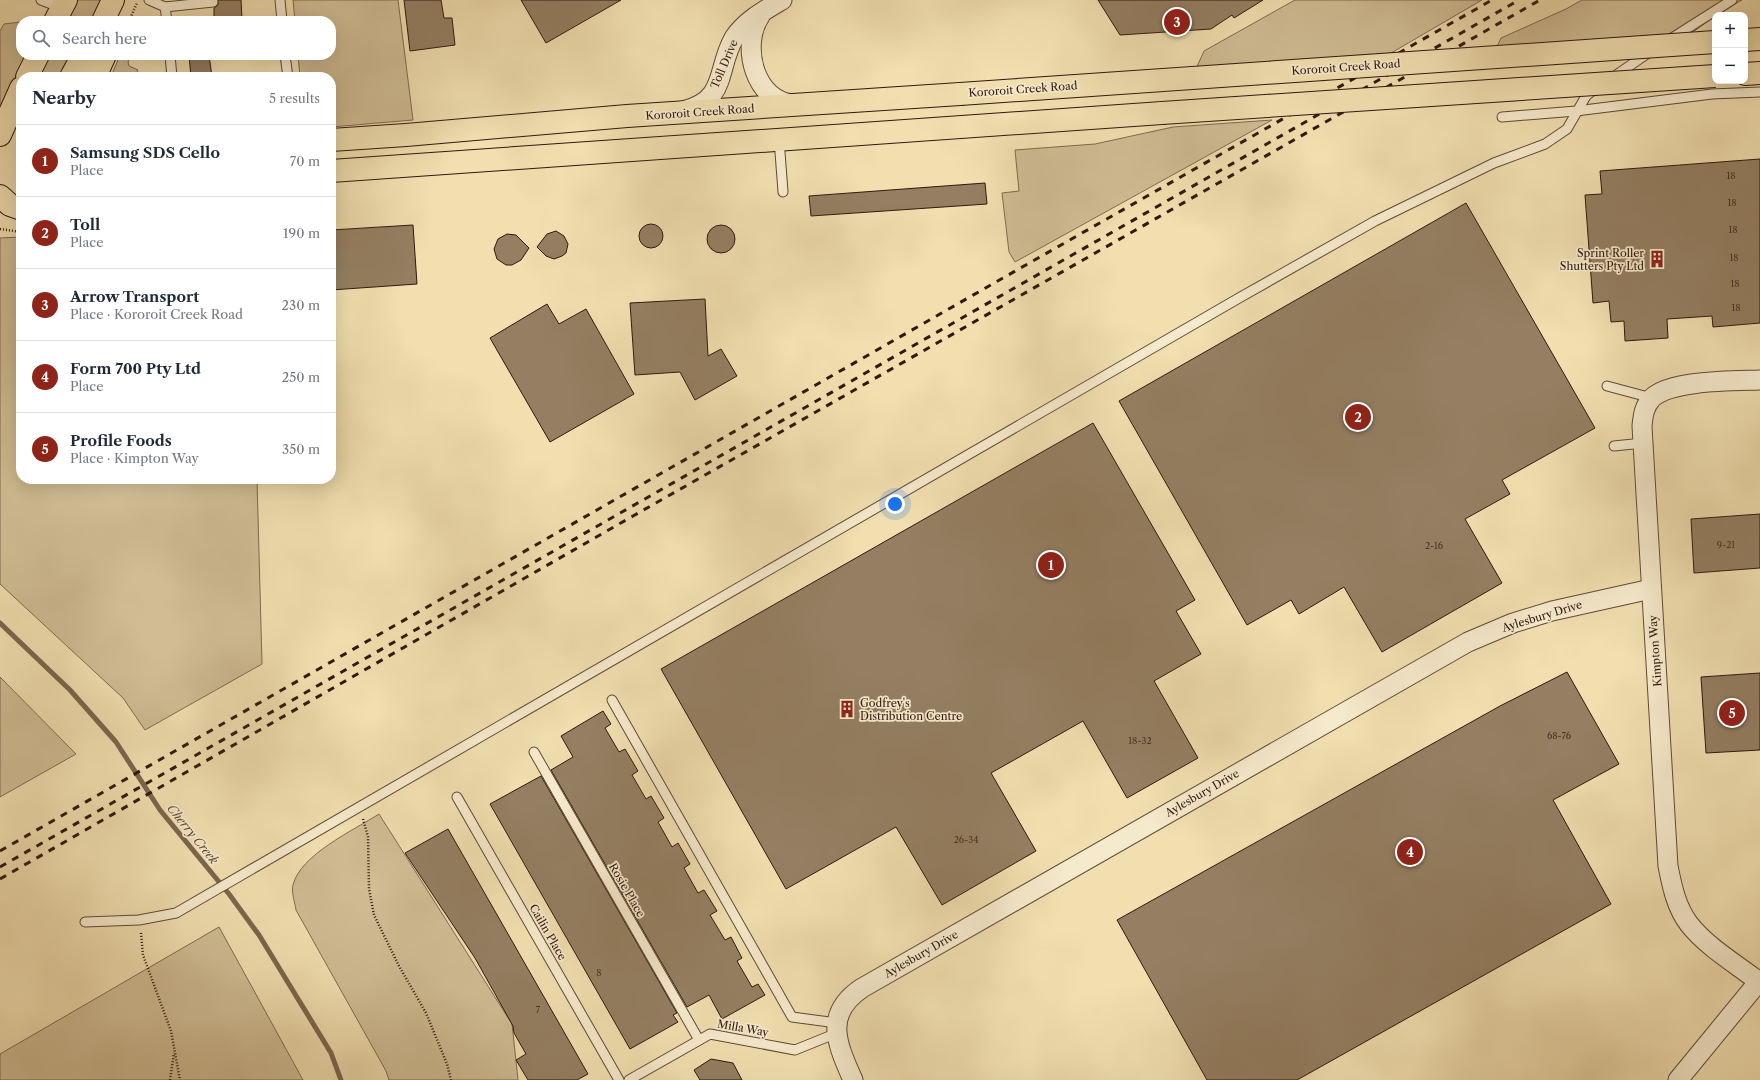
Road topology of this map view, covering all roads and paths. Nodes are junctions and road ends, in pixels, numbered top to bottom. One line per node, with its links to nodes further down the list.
1 (41, 0): 11 (lane)
2 (113, 0): 13 (main road)
3 (128, 0): 14 (main road)
4 (138, 0): 15 (path)
5 (149, 0): 10 (lane)
6 (280, 0): 17 (lane)
7 (782, 0): 12 (street, Toll Drive)
8 (1732, 0): 37 (lane)
9 (213, 2): 10 (lane)
10 (165, 6): 16 (lane)
11 (61, 10)
12 (763, 11): 36 (street, Toll Drive); 38 (street, Toll Drive)
13 (105, 16)
14 (121, 16)
15 (131, 16)
16 (166, 16)
17 (282, 16)
18 (1760, 39): 19 (main road)
19 (1748, 40)
20 (1712, 42): 36 (main road, Kororoit Creek Road, bridge)
21 (36, 60): 26 (main road)
22 (80, 60): 27 (main road)
23 (103, 60): 28 (main road)
24 (170, 60): 29 (lane)
25 (286, 60): 30 (lane)
26 (30, 72)
27 (74, 72)
28 (97, 72)
29 (172, 72)
30 (287, 72)
31 (1760, 73): 32 (main road)
32 (1748, 74)
33 (1712, 76): 42 (main road, bridge)
34 (1760, 92): 37 (lane)
35 (16, 99): 40 (main road)
36 (802, 104): 38 (main road, Kororoit Creek Road)
37 (1576, 111): 39 (lane); 62 (lane)
38 (659, 114): 43 (main road, Kororoit Creek Road)
39 (1502, 117)
40 (0, 135)
41 (16, 135): 44 (main road)
42 (780, 139): 45 (main road); 46 (lane)
43 (336, 140)
44 (0, 144)
45 (336, 171)
46 (783, 192)
47 (0, 196): 49 (main road)
48 (0, 208): 50 (main road)
49 (16, 208)
50 (16, 210)
51 (0, 229): 52 (path)
52 (16, 231)
53 (1760, 380): 55 (street)
54 (1607, 386): 55 (lane)
55 (1652, 398): 56 (street, Kimpton Way)
56 (1643, 443): 57 (lane); 58 (street, Kimpton Way)
57 (1614, 446)
58 (1651, 589): 65 (street, Kimpton Way); 66 (street, Aylesbury Drive)
59 (612, 700): 66 (lane)
60 (534, 752): 67 (lane, Rosie Place)
61 (457, 797): 72 (lane, Cailin Place)
62 (360, 807): 63 (lane); 71 (path)
63 (140, 920): 64 (lane); 68 (path)
64 (86, 922)
65 (1759, 980): 75 (street)
66 (837, 1028): 67 (lane, Milla Way); 74 (street)
67 (699, 1040): 73 (lane, Milla Way)
68 (174, 1050): 69 (path); 70 (path)
69 (170, 1080)
70 (180, 1080)
71 (451, 1080)
72 (618, 1080)
73 (629, 1080)
74 (853, 1080)
75 (1678, 1080)

